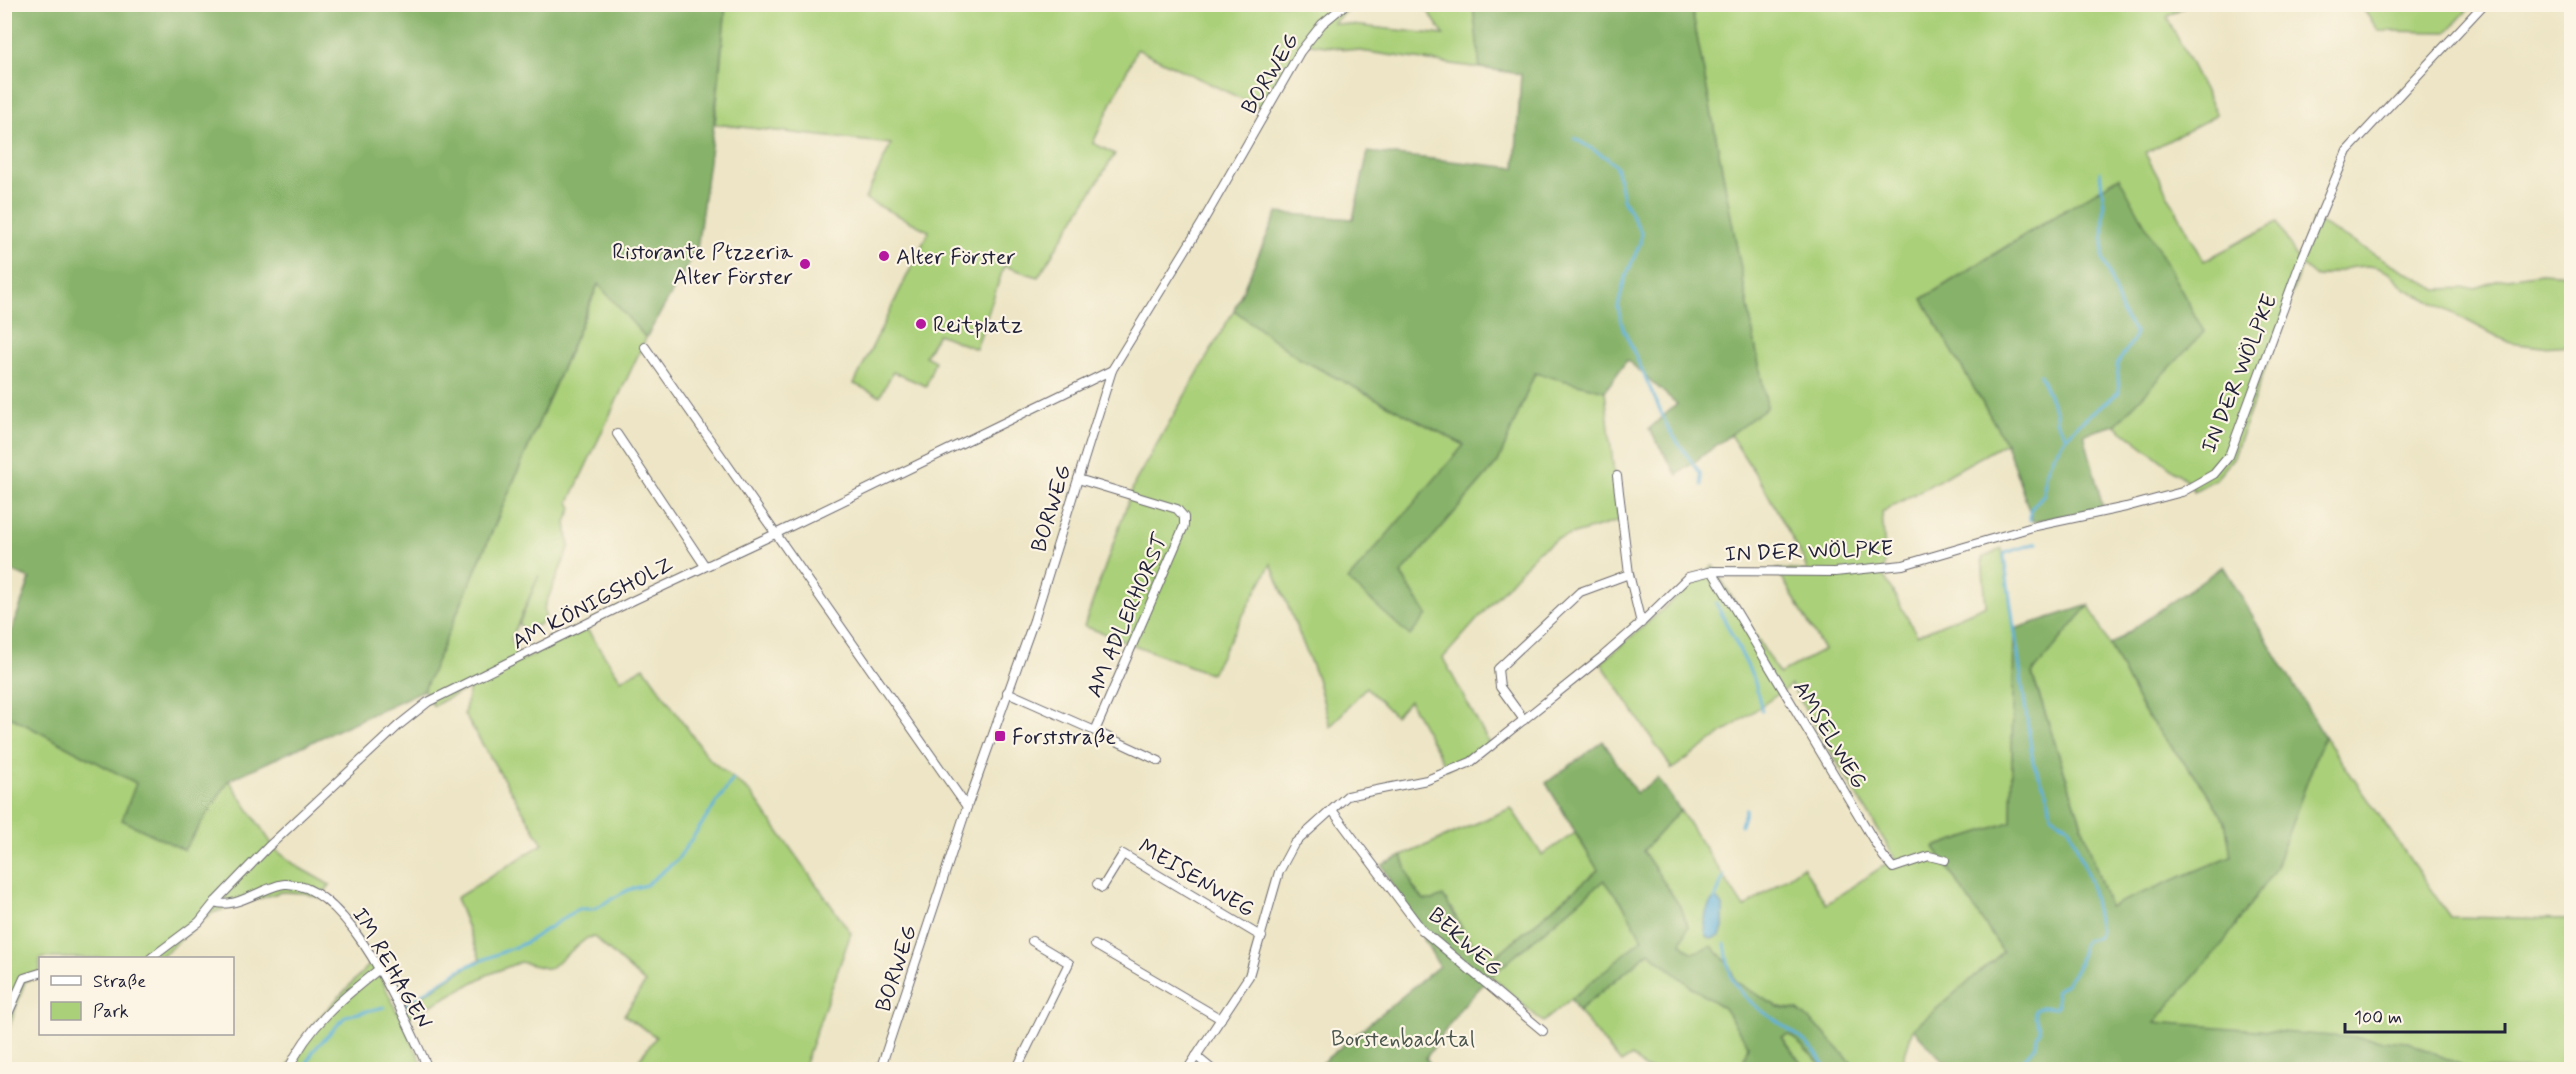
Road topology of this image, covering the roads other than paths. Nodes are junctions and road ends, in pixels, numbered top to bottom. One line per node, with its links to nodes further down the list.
1 (1346, 4): 4 (street, BORWEG)
2 (2484, 4): 10 (street, IN DER WÖLPKE)
3 (645, 347): 8 (street)
4 (1112, 370): 7 (street, BORWEG); 8 (street, AM KÖNIGSHOLZ)
5 (617, 434): 9 (street)
6 (1617, 476): 11 (street)
7 (1078, 479): 13 (street, BORWEG); 15 (street, AM ADLERHORST)
8 (775, 534): 9 (street, AM KÖNIGSHOLZ); 17 (street)
9 (705, 566): 21 (street, AM KÖNIGSHOLZ)
10 (1712, 571): 12 (street, IN DER WÖLPKE); 19 (street, AMSELWEG)
11 (1629, 574): 12 (street); 14 (street)
12 (1641, 623): 14 (street, IN DER WÖLPKE)
13 (1007, 692): 15 (street, AM ADLERHORST); 17 (street, BORWEG)
14 (1524, 720): 18 (street, IN DER WÖLPKE)
15 (1095, 731): 16 (street, AM ADLERHORST)
16 (1159, 762)
17 (967, 807): 34 (street, BORWEG)
18 (1332, 810): 22 (street, IN DER WÖLPKE); 30 (street, BEKWEG)
19 (1945, 860)
20 (1097, 884): 22 (street, MEISENWEG)
21 (215, 902): 25 (street, AM KÖNIGSHOLZ); 26 (street, IM REHAGEN)
22 (1262, 937): 28 (street, IN DER WÖLPKE)
23 (1032, 941): 35 (street)
24 (1095, 945): 28 (street)
25 (152, 957)
26 (378, 970): 32 (street); 33 (street, IM REHAGEN)
27 (39, 973): 29 (street)
28 (1221, 1019): 31 (street, IN DER WÖLPKE)
29 (4, 1023)
30 (1543, 1031)
31 (1196, 1056): 36 (street, IN DER WÖLPKE); 37 (street)
32 (288, 1070)
33 (429, 1070)
34 (880, 1070)
35 (1016, 1070)
36 (1187, 1070)
37 (1214, 1070)

